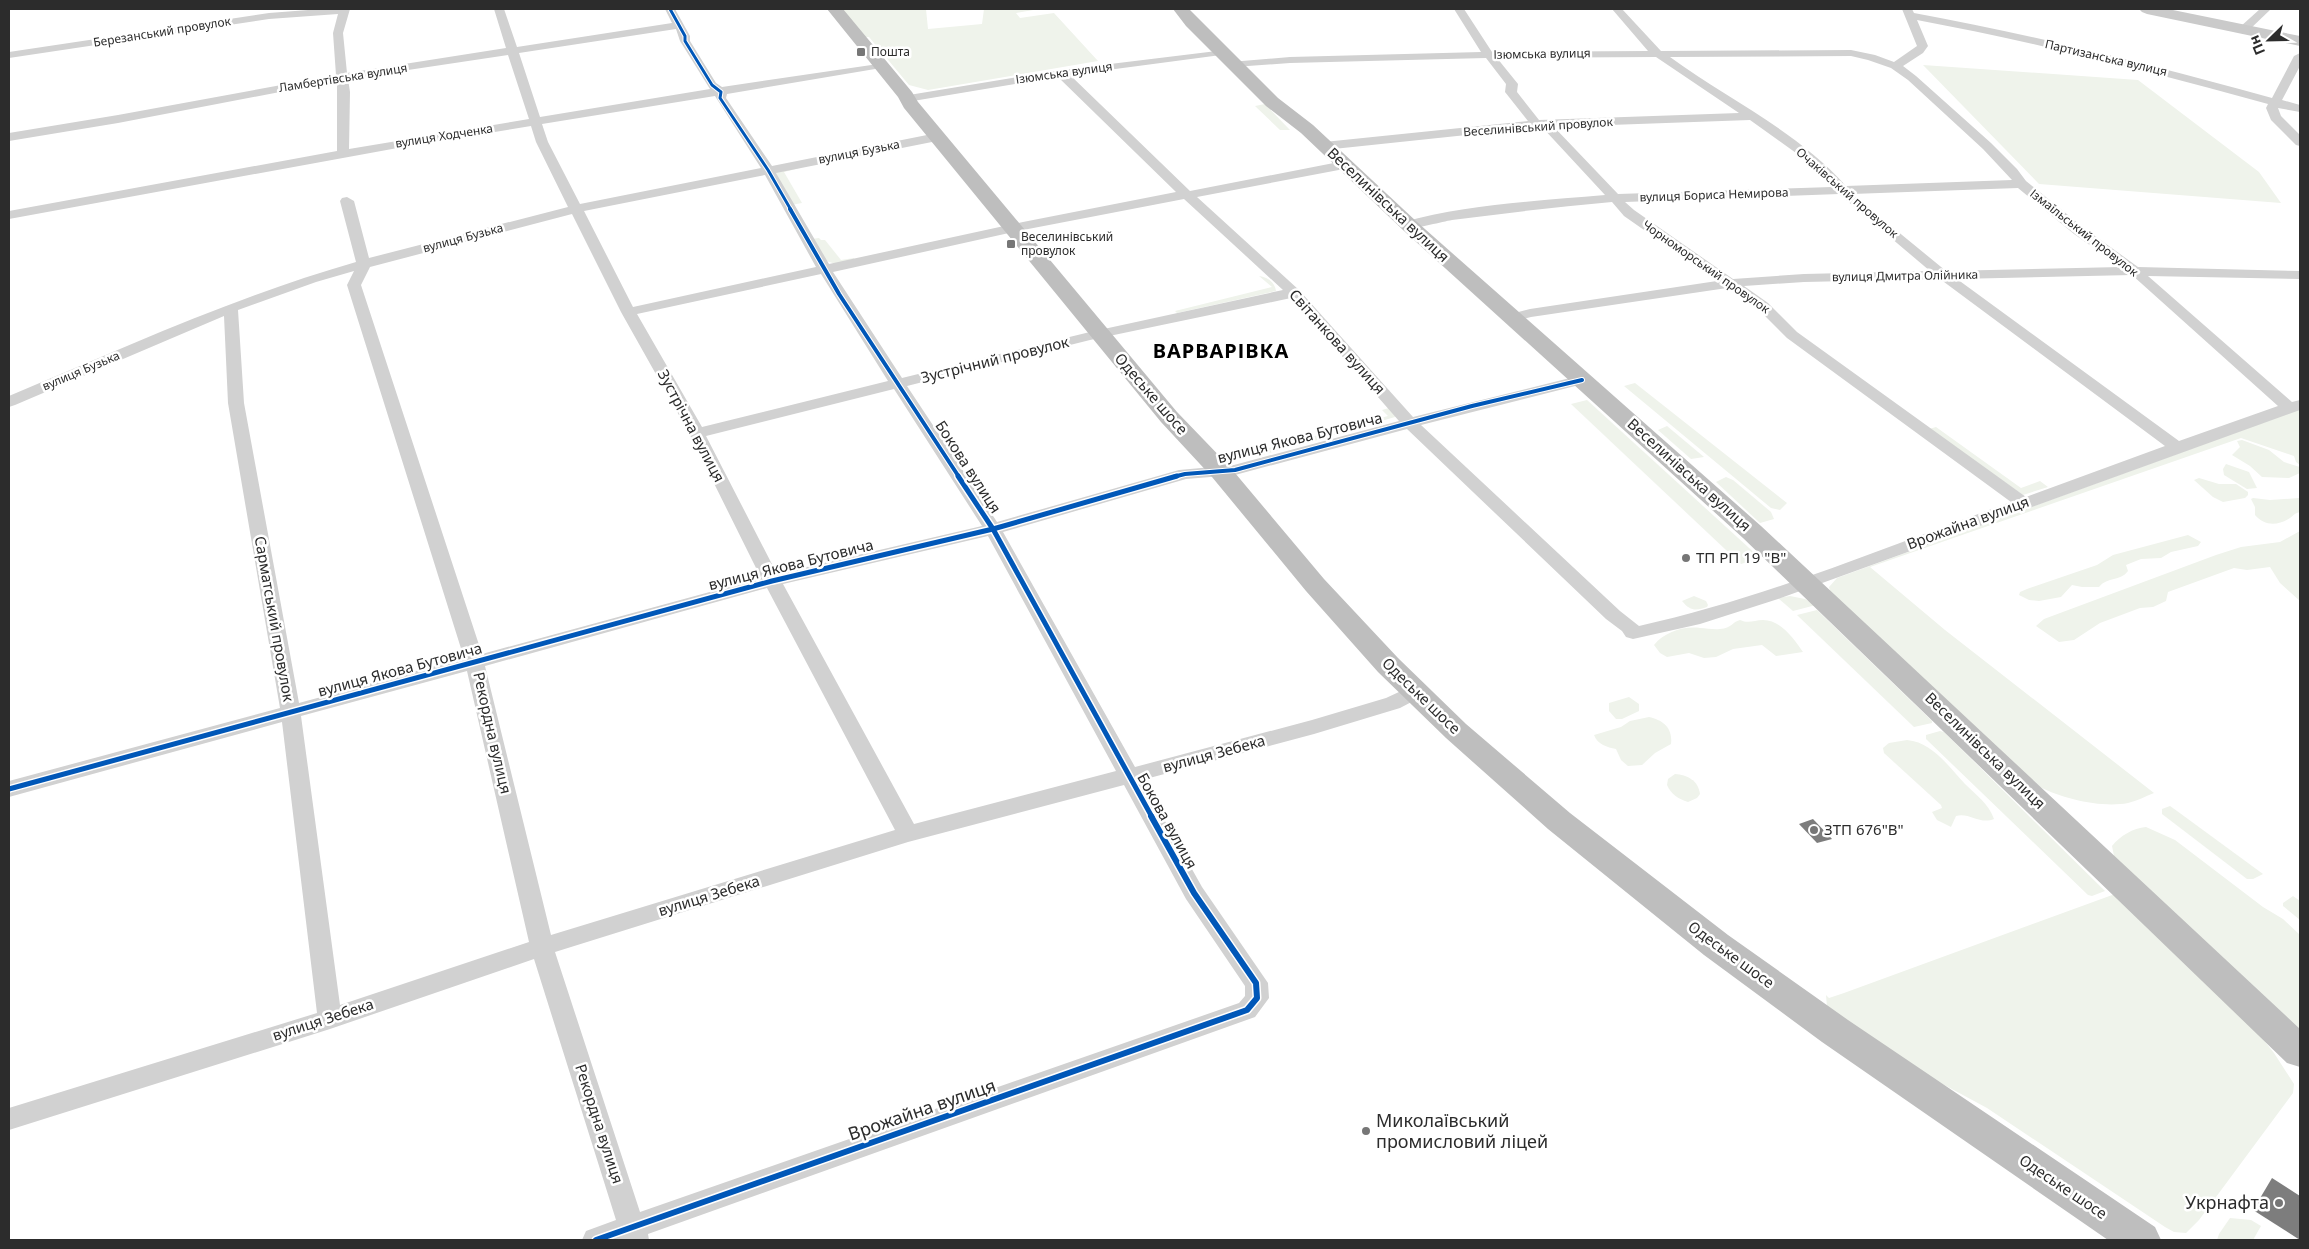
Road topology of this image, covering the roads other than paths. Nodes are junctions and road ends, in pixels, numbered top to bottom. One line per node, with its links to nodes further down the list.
1 (345, 9): 16 (street, Березанський провулок); 23 (street)
2 (499, 9): 14 (street, Зустрічна вулиця)
3 (670, 9): 11 (street, Бокова вулиця)
4 (835, 9): 21 (highway, Одеське шосе)
5 (1181, 9): 20 (highway, Веселинівська вулиця)
6 (1459, 9): 17 (street, Чорноморський провулок)
7 (1617, 9): 15 (street, Очаківський провулок)
8 (2147, 9): 12 (street)
9 (2266, 9): 12 (street)
10 (1908, 12): 19 (street); 26 (street, Партизанська вулиця)
11 (679, 25): 14 (street, Ламбертівська вулиця); 24 (street, Бокова вулиця)
12 (2244, 29): 13 (street)
13 (2300, 41)
14 (513, 51): 23 (street, Ламбертівська вулиця); 29 (street, Зустрічна вулиця)
15 (1657, 53): 17 (street, Ізюмська вулиця); 19 (street, Ізюмська вулиця); 28 (street, Очаківський провулок)
16 (9, 55)
17 (1489, 55): 20 (street, Ізюмська вулиця); 30 (street, Чорноморський провулок)
18 (2300, 56): 26 (street)
19 (1894, 57): 38 (street, Ізмаїльський провулок)
20 (1228, 58): 22 (street, Ізюмська вулиця); 34 (highway, Веселинівська вулиця)
21 (881, 65): 24 (street, вулиця Ходченка); 25 (highway, Одеське шосе)
22 (1061, 72): 25 (street, Ізюмська вулиця); 40 (street, Світанкова вулиця)
23 (341, 77): 31 (street, Ламбертівська вулиця); 35 (street)
24 (720, 92): 29 (street, вулиця Ходченка); 37 (street, Бокова вулиця)
25 (908, 98): 32 (highway, Одеське шосе)
26 (2274, 102): 27 (street, Партизанська вулиця); 33 (street)
27 (2300, 109)
28 (1752, 116): 30 (street, Веселинівський провулок); 39 (street, Очаківський провулок)
29 (536, 121): 35 (street, вулиця Ходченка); 43 (street, Зустрічна вулиця)
30 (1541, 124): 34 (street, Веселинівський провулок); 41 (street, Чорноморський провулок)
31 (9, 137)
32 (937, 137): 37 (street, вулиця Бузька); 46 (highway, Одеське шосе)
33 (2300, 142)
34 (1324, 146): 36 (highway, Веселинівська вулиця)
35 (343, 154): 44 (street, вулиця Ходченка)
36 (1344, 165): 40 (street); 45 (highway, Веселинівська вулиця)
37 (768, 170): 43 (street, вулиця Бузька); 48 (street, Бокова вулиця)
38 (2021, 184): 39 (street, вулиця Бориса Немирова); 49 (street, Ізмаїльський провулок)
39 (1844, 191): 41 (street, вулиця Бориса Немирова); 50 (street, Очаківський провулок)
40 (1189, 195): 46 (street); 53 (street, Світанкова вулиця)
41 (1614, 198): 45 (street, вулиця Бориса Немирова); 52 (street, Чорноморський провулок)
42 (347, 201): 47 (street)
43 (576, 209): 47 (street, вулиця Бузька); 55 (street, Зустрічна вулиця)
44 (9, 215)
45 (1408, 225): 56 (highway, Веселинівська вулиця)
46 (1012, 228): 48 (street); 57 (highway, Одеське шосе)
47 (364, 264): 54 (street, вулиця Бузька); 71 (street, Рекордна вулиця)
48 (824, 269): 55 (street); 59 (street, Бокова вулиця)
49 (2135, 271): 50 (street, вулиця Дмитра Олійника); 51 (street, вулиця Дмитра Олійника); 61 (street, Ізмаїльський провулок)
50 (1943, 275): 52 (street, вулиця Дмитра Олійника); 64 (street, Очаківський провулок)
51 (2300, 275)
52 (1730, 283): 56 (street, вулиця Дмитра Олійника); 66 (street, Чорноморський провулок)
53 (1294, 293): 57 (street, Зустрічний провулок); 62 (street, Світанкова вулиця)
54 (231, 308): 60 (street, вулиця Бузька); 73 (street, Сарматський провулок)
55 (628, 312): 63 (street, Зустрічна вулиця)
56 (1512, 318): 58 (highway, Веселинівська вулиця)
57 (1100, 334): 59 (street, Зустрічний провулок); 65 (highway, Одеське шосе)
58 (1582, 380): 62 (street, вулиця Якова Бутовича); 69 (highway, Веселинівська вулиця)
59 (899, 384): 63 (street, Зустрічний провулок); 67 (street, Бокова вулиця)
60 (9, 402)
61 (2294, 406): 64 (street, Врожайна вулиця)
62 (1410, 423): 65 (street, вулиця Якова Бутовича); 70 (street, Світанкова вулиця)
63 (697, 433): 68 (street, Зустрічна вулиця)
64 (2176, 447): 66 (street, Врожайна вулиця)
65 (1221, 472): 67 (street, вулиця Якова Бутовича); 72 (highway, Одеське шосе)
66 (2023, 503): 69 (street, Врожайна вулиця)
67 (993, 529): 68 (street, вулиця Якова Бутовича); 74 (street, Бокова вулиця)
68 (772, 581): 71 (street, вулиця Якова Бутовича); 76 (street, Зустрічна вулиця)
69 (1806, 582): 70 (street, Врожайна вулиця); 80 (highway, Веселинівська вулиця)
70 (1633, 633)
71 (475, 663): 73 (street, вулиця Якова Бутовича); 77 (street, Рекордна вулиця)
72 (1414, 692): 74 (street, вулиця Зебека); 84 (highway, Одеське шосе)
73 (291, 713): 75 (street, вулиця Якова Бутовича); 79 (street, Сарматський провулок)
74 (1128, 777): 76 (street, вулиця Зебека); 78 (street, Бокова вулиця)
75 (9, 789)
76 (908, 834): 77 (street, вулиця Зебека)
77 (542, 947): 79 (street, вулиця Зебека); 82 (street, Рекордна вулиця)
78 (1256, 1002): 82 (street, Врожайна вулиця)
79 (330, 1019): 81 (street, вулиця Зебека)
80 (2300, 1052)
81 (9, 1119)
82 (634, 1234): 83 (street, Врожайна вулиця)
83 (596, 1240)
84 (2141, 1240)

